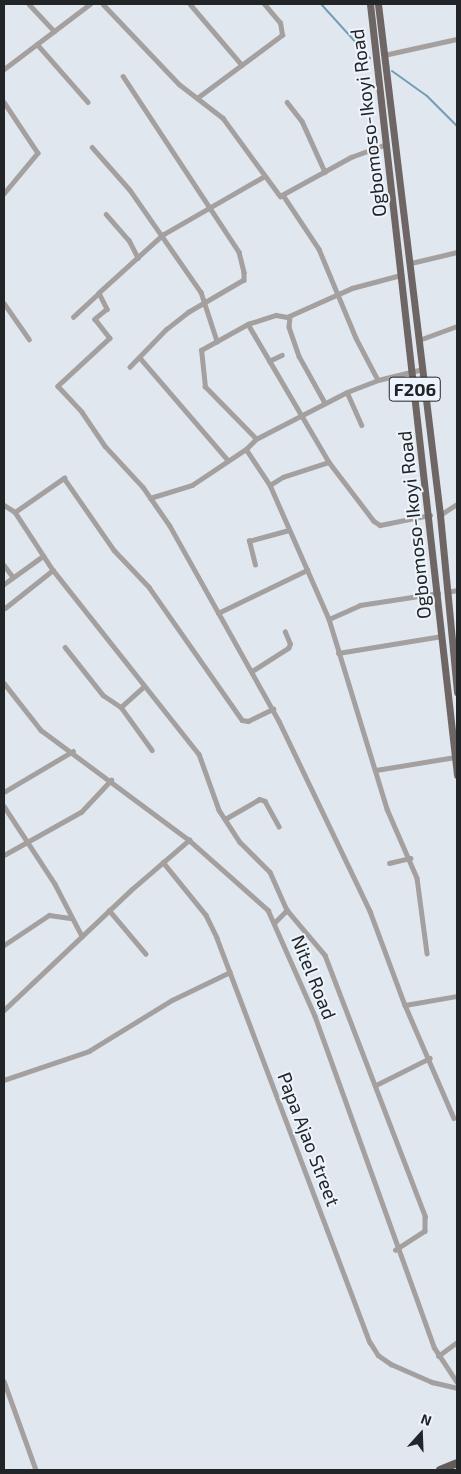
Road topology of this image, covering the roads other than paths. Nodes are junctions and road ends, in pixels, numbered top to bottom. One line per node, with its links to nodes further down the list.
1 (29, 4): 8 (street)
2 (90, 4): 8 (street)
3 (104, 4): 15 (street)
4 (190, 4): 12 (street)
5 (264, 4): 12 (street)
6 (370, 4): 19 (main road, Ogbomoso-Ikoyi Road / F206)
7 (378, 4): 11 (main road, Ogbomoso-Ikoyi Road / F206)
8 (54, 31): 10 (street)
9 (457, 39): 11 (street)
10 (36, 44): 13 (street); 17 (street)
11 (384, 55): 30 (main road, Ogbomoso-Ikoyi Road / F206)
12 (242, 65): 15 (street)
13 (4, 69)
14 (123, 76): 25 (street)
15 (197, 98): 22 (street)
16 (4, 102): 23 (street)
17 (88, 102)
18 (288, 102): 21 (street)
19 (387, 144): 21 (street); 31 (main road, Ogbomoso-Ikoyi Road / F206)
20 (92, 147): 27 (street)
21 (325, 172): 24 (street)
22 (264, 177): 24 (street); 25 (street)
23 (4, 194)
24 (283, 195): 33 (street)
25 (211, 207): 27 (street); 34 (street)
26 (106, 214): 29 (street)
27 (163, 235): 29 (street); 34 (street)
28 (457, 252): 30 (street)
29 (138, 258): 32 (street)
30 (411, 263): 41 (main road, Ogbomoso-Ikoyi Road / F206)
31 (401, 275): 33 (street); 48 (main road, Ogbomoso-Ikoyi Road / F206)
32 (99, 293): 37 (street); 59 (street)
33 (336, 294): 36 (street); 49 (street)
34 (205, 302): 42 (street); 46 (street)
35 (4, 303): 40 (street)
36 (291, 315): 38 (street); 51 (street)
37 (73, 317)
38 (248, 324): 42 (street); 45 (street)
39 (457, 328): 41 (street)
40 (29, 339)
41 (418, 340): 47 (main road, Ogbomoso-Ikoyi Road / F206)
42 (217, 341): 54 (street)
43 (282, 355): 45 (street)
44 (141, 359): 56 (street)
45 (269, 360): 52 (street)
46 (130, 366)
47 (423, 369): 48 (street); 64 (main road, Ogbomoso-Ikoyi Road / F206)
48 (413, 370): 49 (street); 63 (main road, Ogbomoso-Ikoyi Road / F206)
49 (378, 380): 50 (street)
50 (347, 392): 51 (street); 53 (street)
51 (325, 403): 52 (street)
52 (304, 415): 54 (street); 57 (street)
53 (362, 425)
54 (256, 439): 55 (street)
55 (246, 449): 56 (street); 58 (street)
56 (228, 460): 59 (street)
57 (329, 462): 58 (street); 63 (street)
58 (270, 485): 65 (street)
59 (150, 498): 77 (street)
60 (457, 504): 64 (street)
61 (4, 505): 62 (street)
62 (15, 512): 66 (street); 88 (street)
63 (430, 515): 75 (main road, Ogbomoso-Ikoyi Road / F206)
64 (440, 515): 74 (main road, Ogbomoso-Ikoyi Road / F206)
65 (289, 530): 68 (street); 70 (street)
66 (43, 556): 69 (street); 71 (street)
67 (4, 565): 71 (street)
68 (255, 565)
69 (53, 570): 76 (street); 85 (street)
70 (307, 570): 77 (street); 78 (street)
71 (13, 577): 72 (street)
72 (4, 584)
73 (457, 590): 74 (street)
74 (448, 592): 86 (main road, Ogbomoso-Ikoyi Road / F206)
75 (439, 594): 78 (street); 80 (main road, Ogbomoso-Ikoyi Road / F206)
76 (5, 608)
77 (218, 613): 83 (street)
78 (328, 619): 82 (street)
79 (285, 632): 83 (street)
80 (443, 636): 82 (street); 91 (main road, Ogbomoso-Ikoyi Road / F206)
81 (64, 647): 87 (street)
82 (338, 653): 92 (street)
83 (252, 671): 88 (street)
84 (4, 683): 89 (street, Nitel Road)
85 (144, 686): 87 (street); 97 (street)
86 (457, 692)
87 (121, 707): 90 (street)
88 (273, 709): 115 (street)
89 (73, 750): 94 (street, Nitel Road); 95 (street)
90 (152, 750)
91 (455, 757): 92 (street); 93 (main road, Ogbomoso-Ikoyi Road / F206)
92 (376, 770): 102 (street)
93 (457, 775)
94 (111, 780): 99 (street, Nitel Road); 100 (street)
95 (4, 792)
96 (4, 806): 100 (street)
97 (225, 819): 98 (street); 106 (street)
98 (279, 826)
99 (189, 840): 103 (street); 108 (street, Nitel Road)
100 (25, 842): 101 (street); 107 (street)
101 (4, 855)
102 (410, 858): 104 (street); 111 (street)
103 (163, 862): 105 (street); 113 (street, Papa Ajao Street)
104 (389, 863)
105 (109, 910): 109 (street); 112 (street)
106 (287, 910): 108 (street); 119 (street)
107 (70, 918): 109 (street); 110 (street)
108 (275, 922): 121 (street, Nitel Road)
109 (82, 936): 116 (street)
110 (4, 945)
111 (426, 953)
112 (146, 954)
113 (230, 972): 118 (street); 126 (street, Papa Ajao Street)
114 (457, 996): 115 (street)
115 (405, 1005): 117 (street)
116 (4, 1010)
117 (430, 1058): 119 (street); 120 (street)
118 (4, 1080)
119 (376, 1085): 121 (street)
120 (454, 1118)
121 (396, 1250): 123 (street, Nitel Road)
122 (457, 1342): 123 (street)
123 (438, 1356): 125 (street, Nitel Road)
124 (4, 1381): 128 (street)
125 (457, 1382)
126 (457, 1388)
127 (457, 1463): 129 (highway)
128 (36, 1470)
129 (440, 1470)

